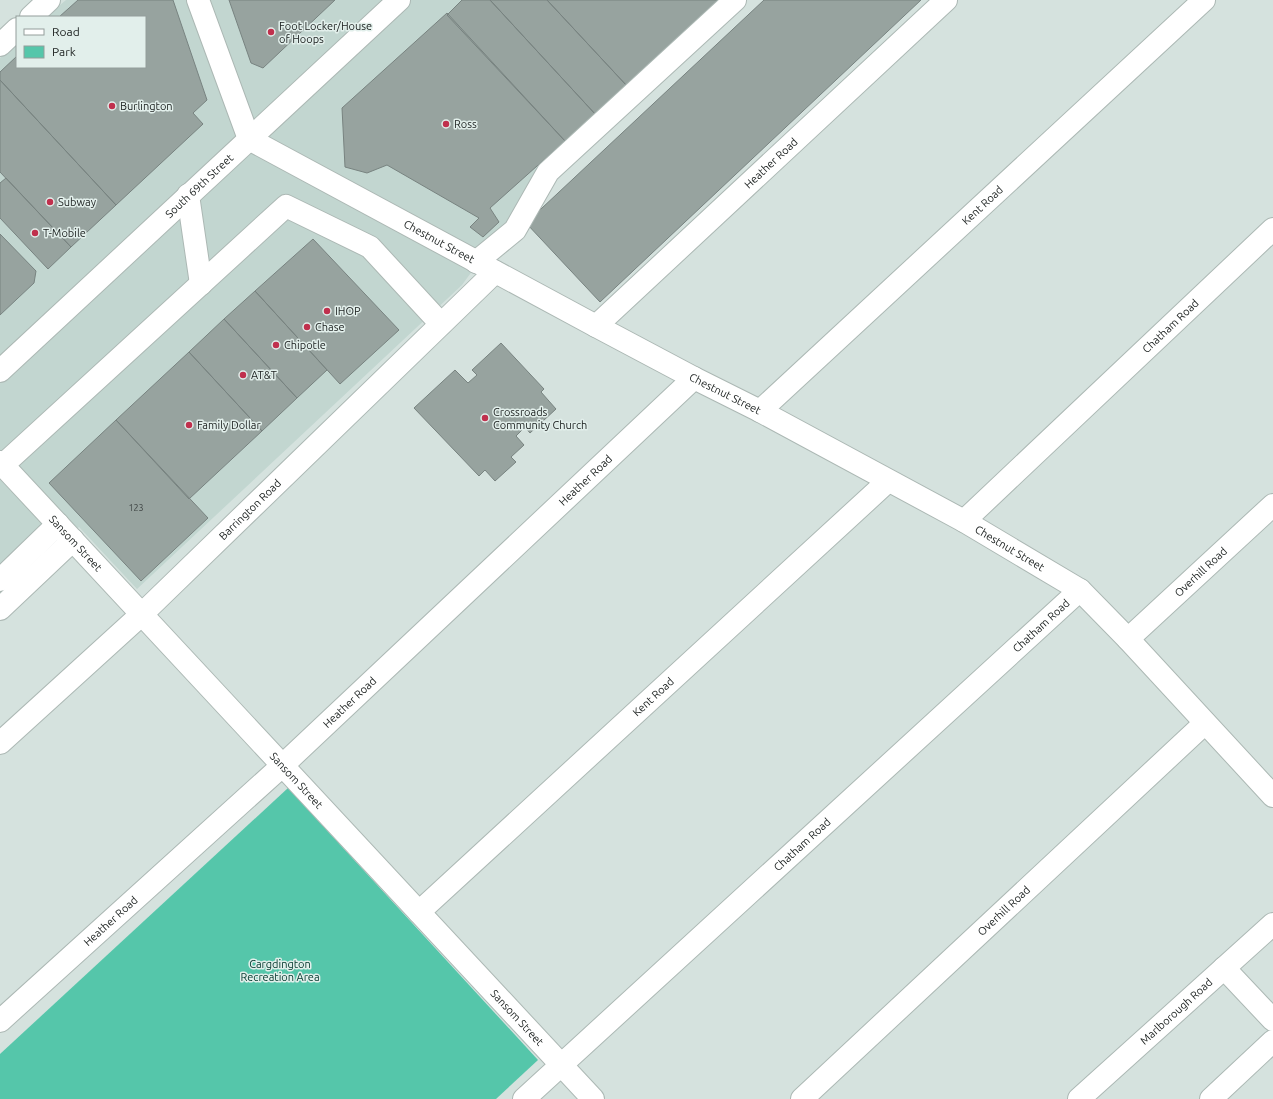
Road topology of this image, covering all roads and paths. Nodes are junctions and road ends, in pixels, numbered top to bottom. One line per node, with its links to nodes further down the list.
1 (50, 0): 7 (street)
2 (198, 0): 10 (street)
3 (399, 0): 10 (street, South 69th Street)
4 (736, 0): 13 (street, Barrington Road)
5 (946, 0): 16 (street, Heather Road)
6 (1204, 0): 19 (street, Kent Road)
7 (32, 16)
8 (16, 30): 9 (street)
9 (0, 45)
10 (249, 139): 11 (street, South 69th Street); 13 (street, Chestnut Street)
11 (188, 195): 14 (street); 17 (street, South 69th Street)
12 (1273, 229): 23 (street, Chatham Road)
13 (486, 267): 15 (street, Barrington Road); 16 (street, Chestnut Street)
14 (201, 284): 15 (street); 20 (street)
15 (441, 324): 29 (street, Barrington Road)
16 (596, 326): 18 (street, Chestnut Street)
17 (0, 371)
18 (694, 378): 19 (street, Chestnut Street); 33 (street, Heather Road)
19 (760, 410): 21 (street, Chestnut Street)
20 (2, 463): 24 (street, Sansom Street)
21 (888, 481): 23 (street, Chestnut Street); 35 (street, Kent Road)
22 (1273, 505): 30 (street, Overhill Road)
23 (964, 521): 27 (street, Chestnut Street)
24 (58, 524): 25 (street, Sansom Street); 26 (street)
25 (73, 540): 28 (street); 29 (street, Sansom Street)
26 (0, 580)
27 (1080, 590): 30 (street, Chestnut Street); 41 (street, Chatham Road)
28 (0, 609)
29 (142, 614): 32 (street, Barrington Road); 33 (street, Sansom Street)
30 (1128, 639): 31 (street, Chestnut Street)
31 (1205, 722): 34 (street, Chestnut Street); 44 (street, Overhill Road)
32 (0, 743)
33 (283, 766): 35 (street, Sansom Street); 39 (street, Heather Road)
34 (1273, 796)
35 (419, 912): 41 (street, Sansom Street)
36 (1273, 924): 37 (street, Marlborough Road)
37 (1224, 968): 38 (street); 45 (street, Marlborough Road)
38 (1273, 1020)
39 (0, 1022)
40 (1273, 1041): 46 (street)
41 (561, 1065): 42 (street, Chatham Road); 43 (street, Sansom Street)
42 (524, 1099)
43 (593, 1099)
44 (802, 1099)
45 (1079, 1099)
46 (1211, 1099)

